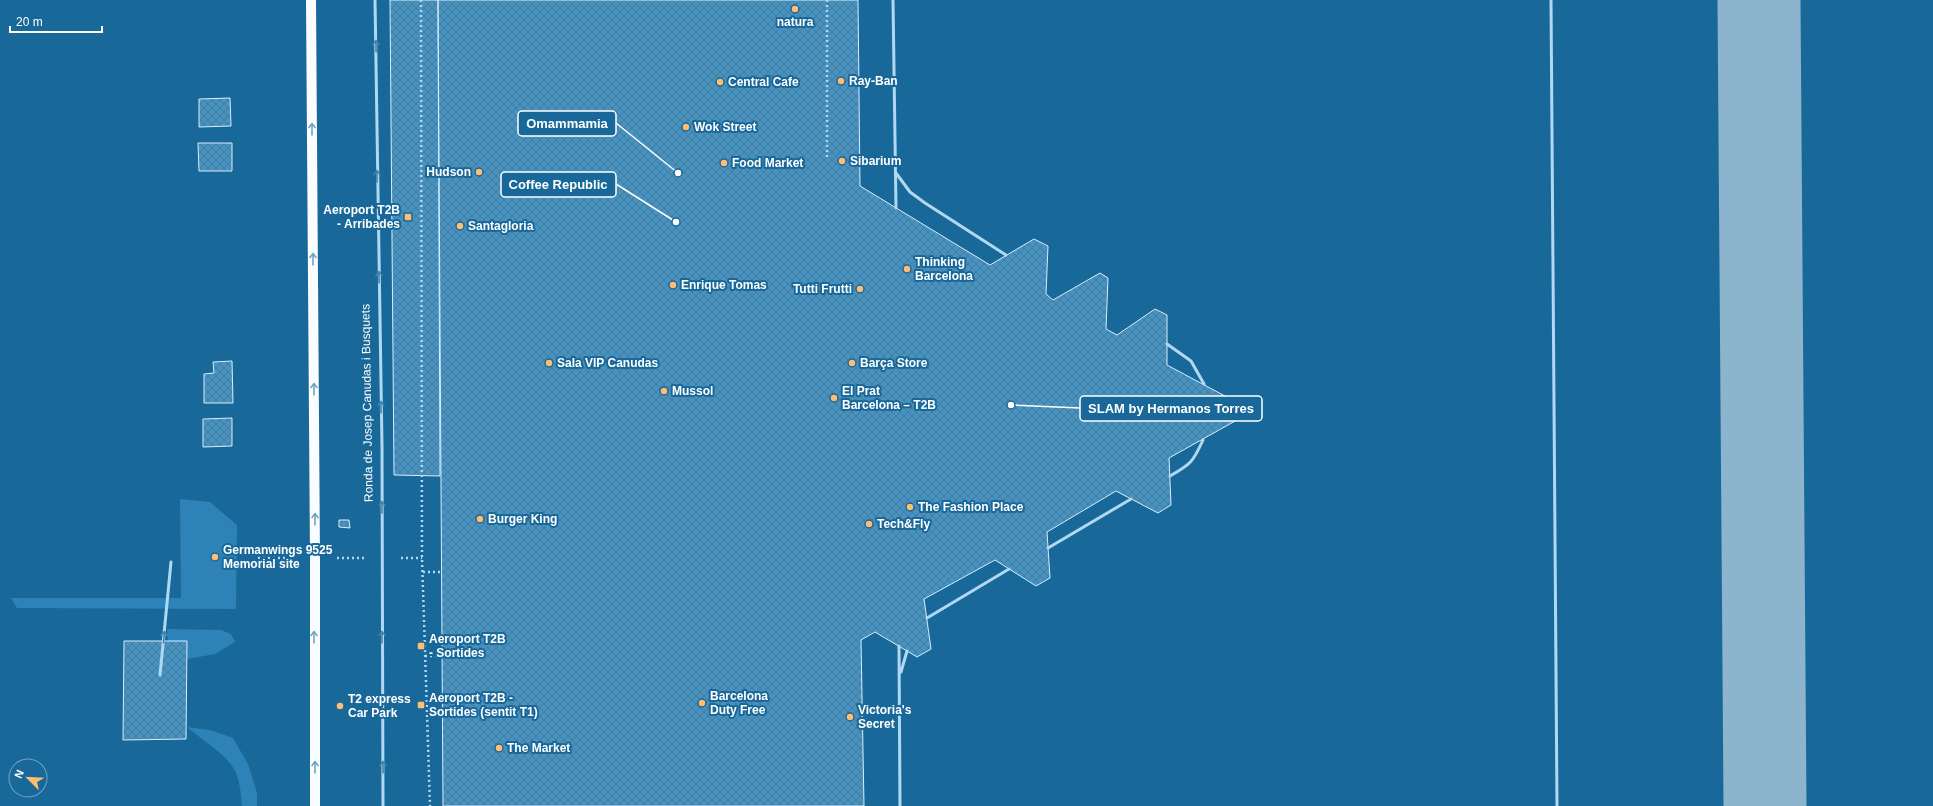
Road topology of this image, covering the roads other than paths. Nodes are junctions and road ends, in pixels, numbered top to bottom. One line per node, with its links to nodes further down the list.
1 (311, 0): 21 (main road, one-way to 1)
2 (375, 0): 22 (lane, Ronda de Josep Canudas i Busquets, one-way to 2)
3 (893, 0): 5 (lane)
4 (1551, 0): 24 (lane)
5 (896, 173): 6 (lane); 7 (lane)
6 (896, 208)
7 (1006, 255)
8 (1167, 344): 9 (lane)
9 (1204, 384)
10 (1202, 440): 11 (lane)
11 (1170, 476)
12 (1131, 499): 13 (lane)
13 (1048, 548)
14 (171, 562): 19 (lane, one-way to 14)
15 (1009, 569): 16 (lane)
16 (927, 618)
17 (899, 646): 20 (lane)
18 (907, 651): 20 (lane)
19 (160, 675)
20 (900, 676): 23 (lane)
21 (315, 806)
22 (383, 806)
23 (900, 806)
24 (1557, 806)

